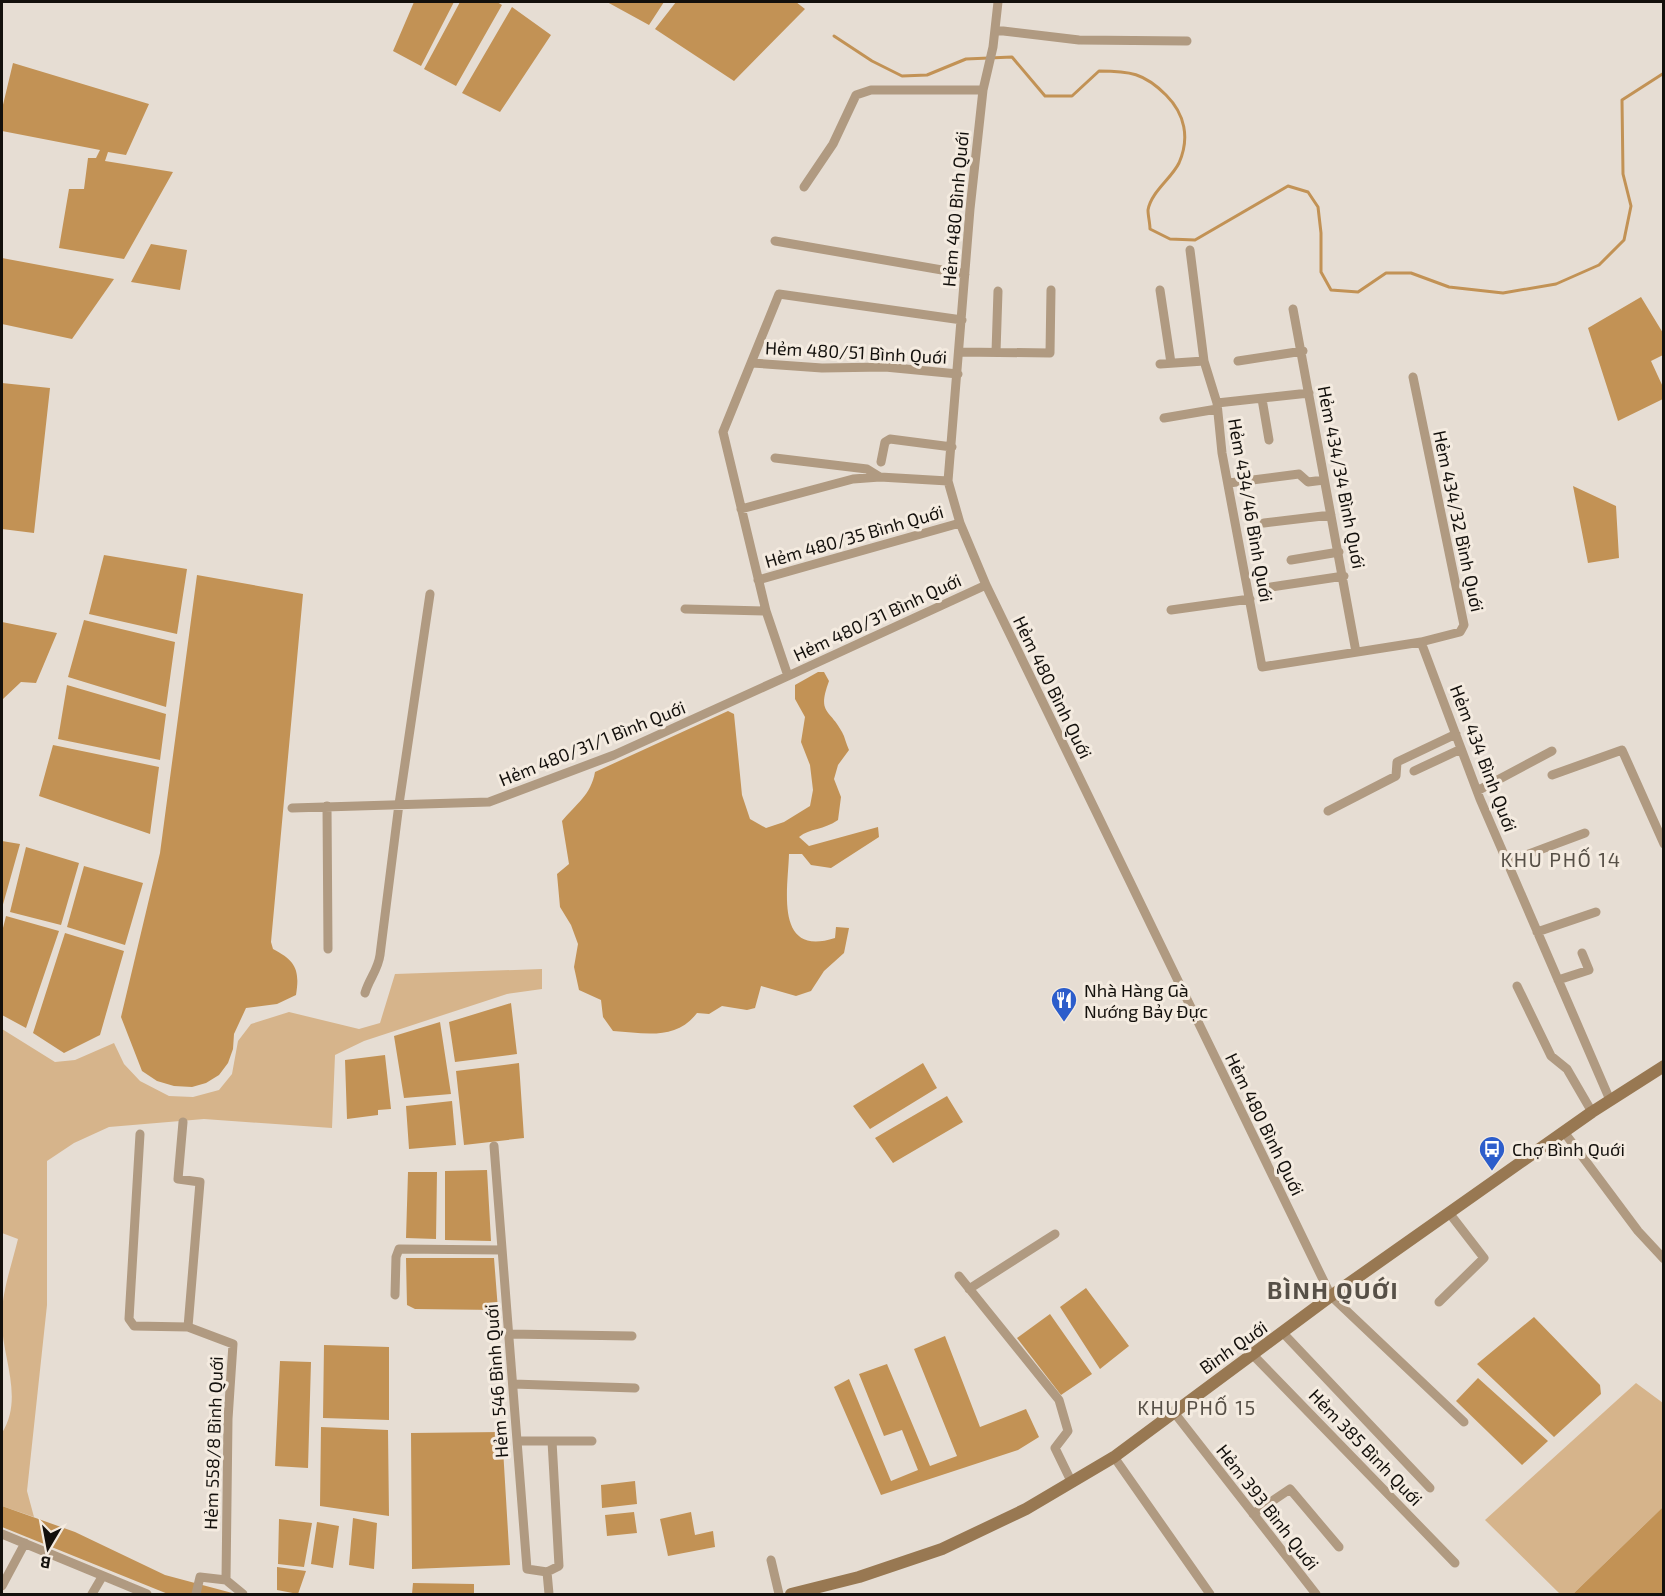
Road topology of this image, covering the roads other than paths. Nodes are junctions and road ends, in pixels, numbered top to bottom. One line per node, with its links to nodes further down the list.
1 (998, 2): 2 (street, Hẻm 480 Bình Quới)
2 (995, 30): 3 (street); 4 (street, Hẻm 480 Bình Quới)
3 (1187, 41)
4 (983, 90): 5 (street); 8 (street, Hẻm 480 Bình Quới)
5 (804, 187)
6 (775, 241): 8 (street)
7 (1190, 250): 17 (street, Hẻm 434/46 Bình Quới)
8 (965, 274): 13 (street, Hẻm 480 Bình Quới)
9 (1051, 290): 16 (street)
10 (1160, 290): 17 (street)
11 (998, 291): 16 (street)
12 (1293, 309): 14 (street, Hẻm 434/34 Bình Quới)
13 (962, 320): 15 (street, Hẻm 480 Bình Quới); 19 (street)
14 (1303, 351): 18 (street); 22 (street, Hẻm 434/34 Bình Quới)
15 (960, 352): 16 (street); 20 (street, Hẻm 480 Bình Quới)
16 (996, 352)
17 (1204, 361): 24 (street, Hẻm 434/46 Bình Quới)
18 (1238, 361)
19 (752, 363): 20 (street, Hẻm 480/51 Bình Quới); 34 (street, Hẻm 480/31 Bình Quới)
20 (958, 374): 27 (street, Hẻm 480 Bình Quới)
21 (1413, 377): 49 (street, Hẻm 434/32 Bình Quới)
22 (1310, 393): 23 (street); 31 (street, Hẻm 434/34 Bình Quới)
23 (1262, 399): 24 (street); 26 (street)
24 (1217, 406): 25 (street); 33 (street, Hẻm 434/46 Bình Quới)
25 (1164, 418)
26 (1269, 440)
27 (952, 447): 29 (street); 32 (street, Hẻm 480 Bình Quới)
28 (775, 458): 30 (street)
29 (881, 462)
30 (880, 477): 32 (street); 34 (street)
31 (1324, 480): 33 (street); 35 (street, Hẻm 434/34 Bình Quới)
32 (948, 482): 36 (street, Hẻm 480 Bình Quới)
33 (1229, 483): 45 (street, Hẻm 434/46 Bình Quới)
34 (741, 509): 41 (street, Hẻm 480/31 Bình Quới)
35 (1331, 515): 37 (street); 38 (street, Hẻm 434/34 Bình Quới)
36 (960, 523): 41 (street, Hẻm 480/35 Bình Quới); 42 (street, Hẻm 480 Bình Quới)
37 (1264, 523)
38 (1339, 552): 39 (street); 40 (street, Hẻm 434/34 Bình Quới)
39 (1291, 560)
40 (1344, 576): 43 (street); 50 (street, Hẻm 434/34 Bình Quới)
41 (758, 580): 48 (street, Hẻm 480/31 Bình Quới)
42 (986, 585): 51 (street, Hẻm 480/31 Bình Quới); 86 (street, Hẻm 480 Bình Quới)
43 (1271, 587)
44 (430, 594): 58 (street)
45 (1250, 599): 47 (street); 50 (street, Hẻm 434/46 Bình Quới)
46 (685, 609): 48 (street)
47 (1171, 610)
48 (766, 611): 51 (street, Hẻm 480/31 Bình Quới)
49 (1421, 642): 50 (street); 52 (street, Hẻm 434 Bình Quới)
50 (1356, 652)
51 (788, 676): 58 (street, Hẻm 480/31/1 Bình Quới)
52 (1456, 734): 53 (street, Hẻm 434 Bình Quới); 61 (street)
53 (1461, 749): 55 (street); 57 (street, Hẻm 434 Bình Quới)
54 (1552, 751): 57 (street)
55 (1414, 771)
56 (1552, 775): 63 (street)
57 (1477, 791): 64 (street, Hẻm 434 Bình Quới)
58 (399, 804): 59 (street, Hẻm 480/31/1 Bình Quới); 71 (street)
59 (327, 806): 60 (street, Hẻm 480/31/1 Bình Quới); 67 (street)
60 (292, 808)
61 (1328, 812)
62 (1586, 833): 64 (street)
63 (1664, 844)
64 (1507, 862): 66 (street, Hẻm 434 Bình Quới)
65 (1596, 912): 66 (street)
66 (1538, 932): 69 (street, Hẻm 434 Bình Quới)
67 (328, 949)
68 (1582, 953): 69 (street)
69 (1558, 981): 73 (street, Hẻm 434 Bình Quới)
70 (1517, 986): 74 (street)
71 (365, 993)
72 (1664, 1066): 73 (main road, Bình Quới)
73 (1610, 1100): 74 (main road, Bình Quới)
74 (1592, 1112): 76 (main road, Bình Quới)
75 (183, 1122): 88 (street)
76 (1564, 1132): 79 (main road, Bình Quới); 82 (street)
77 (140, 1134): 88 (street, Hẻm 558/8 Bình Quới)
78 (494, 1146): 81 (street, Hẻm 546 Bình Quới)
79 (1450, 1214): 86 (main road, Bình Quới); 87 (street)
80 (1055, 1234): 84 (street)
81 (502, 1250): 85 (street); 90 (street, Hẻm 546 Bình Quới)
82 (1664, 1259)
83 (959, 1276): 84 (street)
84 (969, 1289): 101 (street)
85 (395, 1295)
86 (1331, 1296): 89 (main road, Bình Quới); 96 (street)
87 (1439, 1302)
88 (188, 1327): 111 (street, Hẻm 558/8 Bình Quới)
89 (1283, 1333): 92 (main road, Bình Quới); 102 (street)
90 (508, 1334): 91 (street); 93 (street, Hẻm 546 Bình Quới)
91 (632, 1336)
92 (1253, 1355): 95 (main road, Bình Quới); 108 (street, Hẻm 385 Bình Quới)
93 (513, 1384): 94 (street); 97 (street, Hẻm 546 Bình Quới)
94 (635, 1388)
95 (1173, 1411): 100 (main road, Bình Quới); 103 (street, Hẻm 393 Bình Quới)
96 (1464, 1422)
97 (517, 1441): 98 (street); 109 (street, Hẻm 546 Bình Quới)
98 (552, 1441): 99 (street); 109 (street)
99 (592, 1441)
100 (1114, 1457): 101 (main road, Bình Quới); 120 (street)
101 (1072, 1483): 119 (main road, Bình Quới)
102 (1430, 1488)
103 (1253, 1514): 106 (street); 121 (street, Hẻm 393 Bình Quới)
104 (2, 1534): 105 (street)
105 (25, 1543): 110 (street); 112 (street)
106 (1339, 1547)
107 (771, 1560): 118 (street)
108 (1455, 1563)
109 (548, 1572): 117 (street)
110 (102, 1576): 113 (street); 114 (street)
111 (226, 1580): 115 (street); 116 (street)
112 (2, 1586)
113 (92, 1594)
114 (147, 1594)
115 (196, 1594)
116 (242, 1594)
117 (549, 1594)
118 (779, 1594)
119 (791, 1594)
120 (1208, 1594)
121 (1316, 1594)

